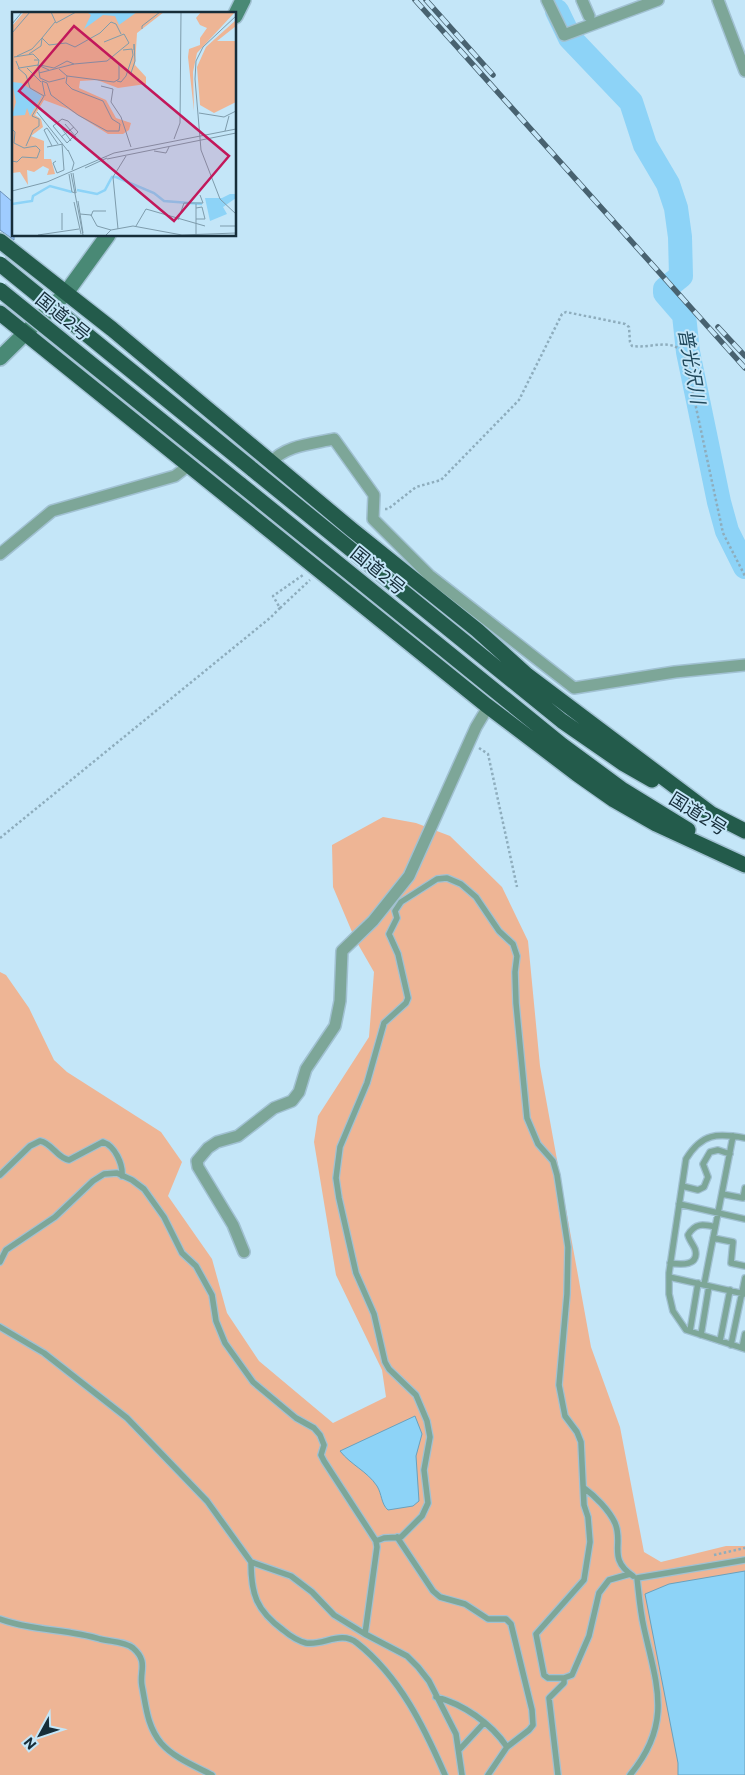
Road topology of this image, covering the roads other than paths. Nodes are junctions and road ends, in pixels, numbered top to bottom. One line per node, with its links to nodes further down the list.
1 (243, 0): 6 (main road)
2 (547, 0): 4 (street)
3 (582, 0): 7 (street)
4 (658, 0)
5 (718, 0): 8 (street)
6 (236, 14)
7 (589, 16)
8 (745, 71)
9 (107, 236): 13 (main road)
10 (0, 240): 13 (highway)
11 (0, 264): 23 (highway, 国道2号, bridge)
12 (0, 290): 25 (highway, 国道2号, bridge)
13 (66, 293): 15 (main road); 17 (highway)
14 (0, 313): 15 (highway)
15 (26, 334): 16 (main road); 18 (highway)
16 (0, 358)
17 (270, 463): 20 (highway); 20 (street)
18 (188, 466): 19 (street); 22 (highway)
19 (0, 554)
20 (467, 613): 21 (street); 23 (highway)
21 (745, 665)
22 (488, 707): 25 (highway); 39 (street)
23 (713, 815): 24 (highway, 国道2号)
24 (745, 831)
25 (745, 865)
26 (733, 1136): 27 (lane); 28 (lane); 31 (lane)
27 (745, 1138)
28 (730, 1154): 31 (lane); 33 (lane)
29 (0, 1175): 30 (lane)
30 (122, 1176): 40 (lane); 57 (lane)
31 (682, 1186): 34 (lane)
32 (745, 1188): 33 (lane)
33 (722, 1194): 35 (lane)
34 (680, 1204): 35 (lane); 41 (lane)
35 (718, 1213): 36 (lane); 37 (lane)
36 (745, 1219)
37 (715, 1227): 38 (lane); 41 (lane)
38 (713, 1238): 42 (lane); 45 (lane)
39 (244, 1252)
40 (0, 1262)
41 (670, 1263): 43 (lane)
42 (745, 1266)
43 (669, 1277): 45 (lane); 49 (lane)
44 (745, 1278): 47 (lane)
45 (704, 1285): 46 (lane); 49 (lane); 51 (lane)
46 (730, 1290): 47 (lane); 52 (lane)
47 (743, 1293): 53 (lane)
48 (0, 1327): 59 (lane)
49 (690, 1331): 51 (lane)
50 (745, 1334): 54 (lane)
51 (701, 1335): 52 (lane)
52 (720, 1341): 53 (lane)
53 (731, 1345): 54 (lane)
54 (743, 1349)
55 (584, 1488): 56 (lane); 60 (lane); 64 (lane)
56 (397, 1537): 57 (lane); 67 (lane)
57 (376, 1542): 63 (lane)
58 (745, 1560): 61 (lane)
59 (251, 1562): 63 (lane); 70 (lane)
60 (630, 1574): 61 (lane); 64 (lane)
61 (637, 1578): 74 (lane)
62 (0, 1619): 69 (lane)
63 (365, 1634): 65 (lane)
64 (564, 1678): 73 (lane)
65 (436, 1697): 66 (lane); 68 (lane)
66 (484, 1723): 67 (lane); 68 (lane)
67 (507, 1747): 72 (lane)
68 (459, 1750): 71 (lane)
69 (212, 1775)
70 (445, 1775)
71 (462, 1775)
72 (488, 1775)
73 (558, 1775)
74 (630, 1775)

